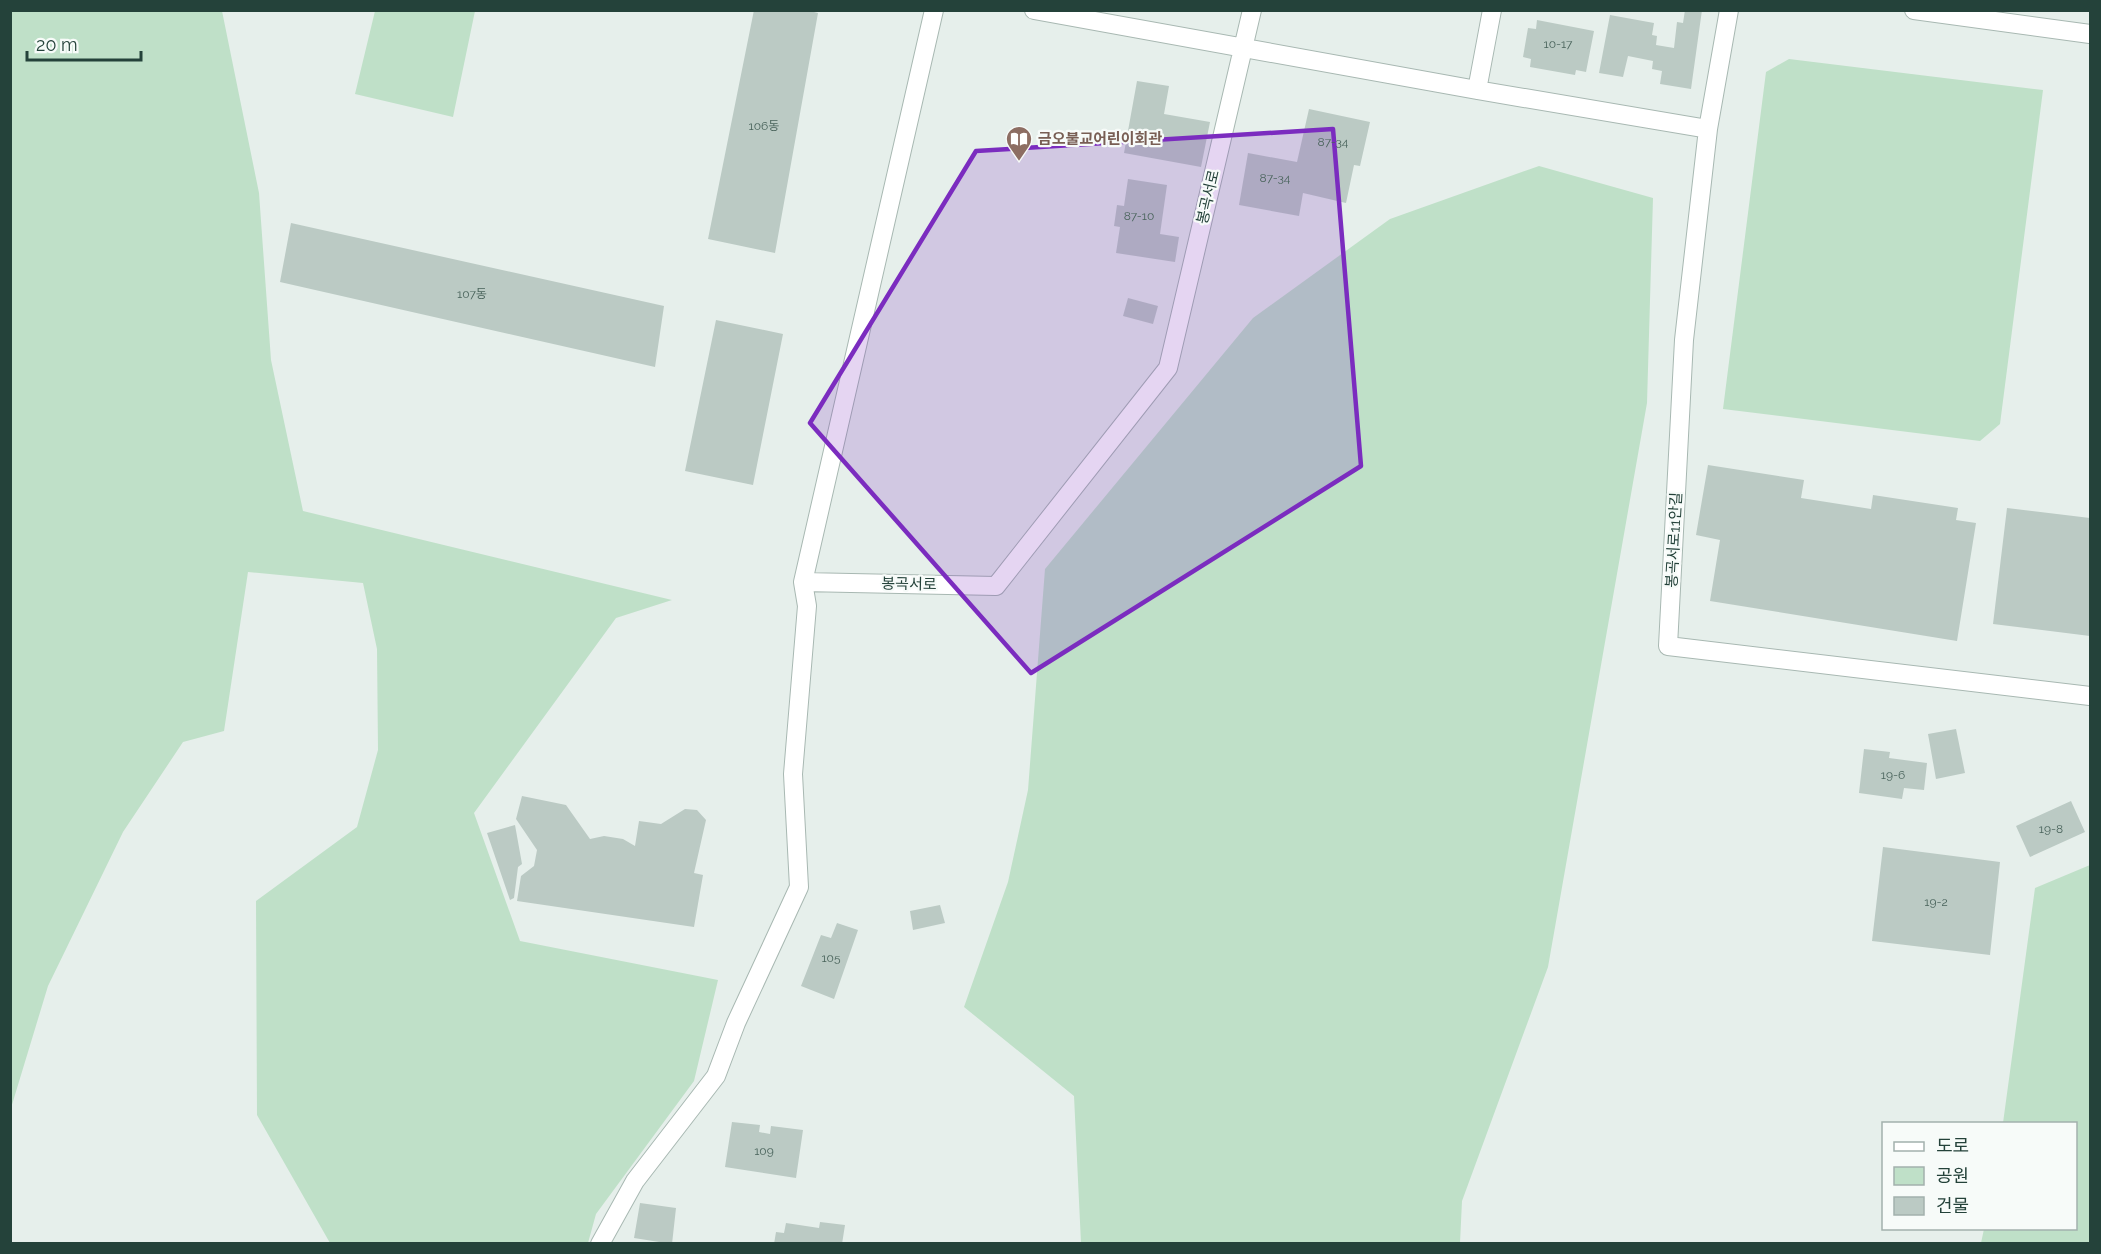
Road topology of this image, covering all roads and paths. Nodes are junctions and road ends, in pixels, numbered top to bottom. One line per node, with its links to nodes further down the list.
1 (934, 10): 11 (street)
2 (1034, 10): 8 (street)
3 (1252, 10): 8 (street, 봉곡서로)
4 (1492, 10): 9 (street)
5 (1729, 10): 10 (street, 봉곡서로11안길)
6 (1914, 10): 7 (street)
7 (2091, 34)
8 (1243, 48): 9 (street); 11 (street, 봉곡서로)
9 (1477, 90): 10 (street)
10 (1708, 129): 12 (street, 봉곡서로11안길)
11 (803, 582): 13 (street)
12 (2091, 696)
13 (600, 1244)

